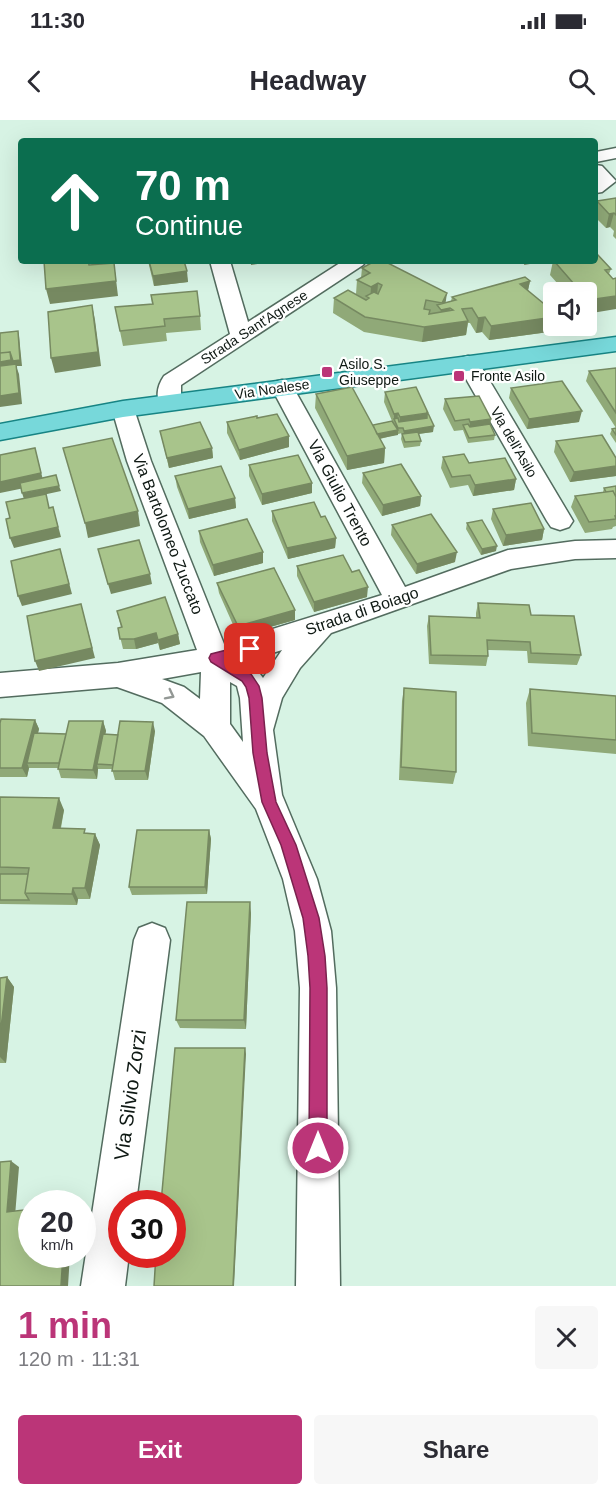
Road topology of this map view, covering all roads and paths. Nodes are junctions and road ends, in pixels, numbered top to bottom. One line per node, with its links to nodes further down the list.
1 (616, 153): 2 (street)
2 (598, 157)
3 (598, 172): 4 (street)
4 (598, 187)
5 (221, 264): 7 (street)
6 (351, 264): 7 (street, Strada Sant'Agnese)
7 (241, 334): 11 (street, Strada Sant'Agnese)
8 (616, 344): 9 (main road, Via Noalese)
9 (468, 363): 10 (main road, Via Noalese); 14 (street, Via dell'Asilo)
10 (282, 387): 11 (main road, Via Noalese); 16 (street, Via Giulio Trento)
11 (170, 403): 12 (main road, Via Noalese)
12 (123, 410): 13 (main road, Via Noalese); 18 (street, Via Bartolomeo Zuccato)
13 (0, 432)
14 (560, 521)
15 (616, 549): 16 (street, Strada di Boiago)
16 (398, 600): 17 (street, Strada di Boiago)
17 (324, 625): 18 (street, Strada di Boiago); 22 (street)
18 (228, 664): 19 (street, Strada di Boiago); 21 (street); 22 (street)
19 (118, 675): 20 (street, Strada di Boiago); 21 (street, one-way to 21)
20 (1, 677)
21 (215, 727): 23 (street)
22 (259, 738): 23 (street)
23 (269, 802): 26 (street)
24 (152, 940): 25 (street, Via Silvio Zorzi)
25 (103, 1286)
26 (318, 1286)

